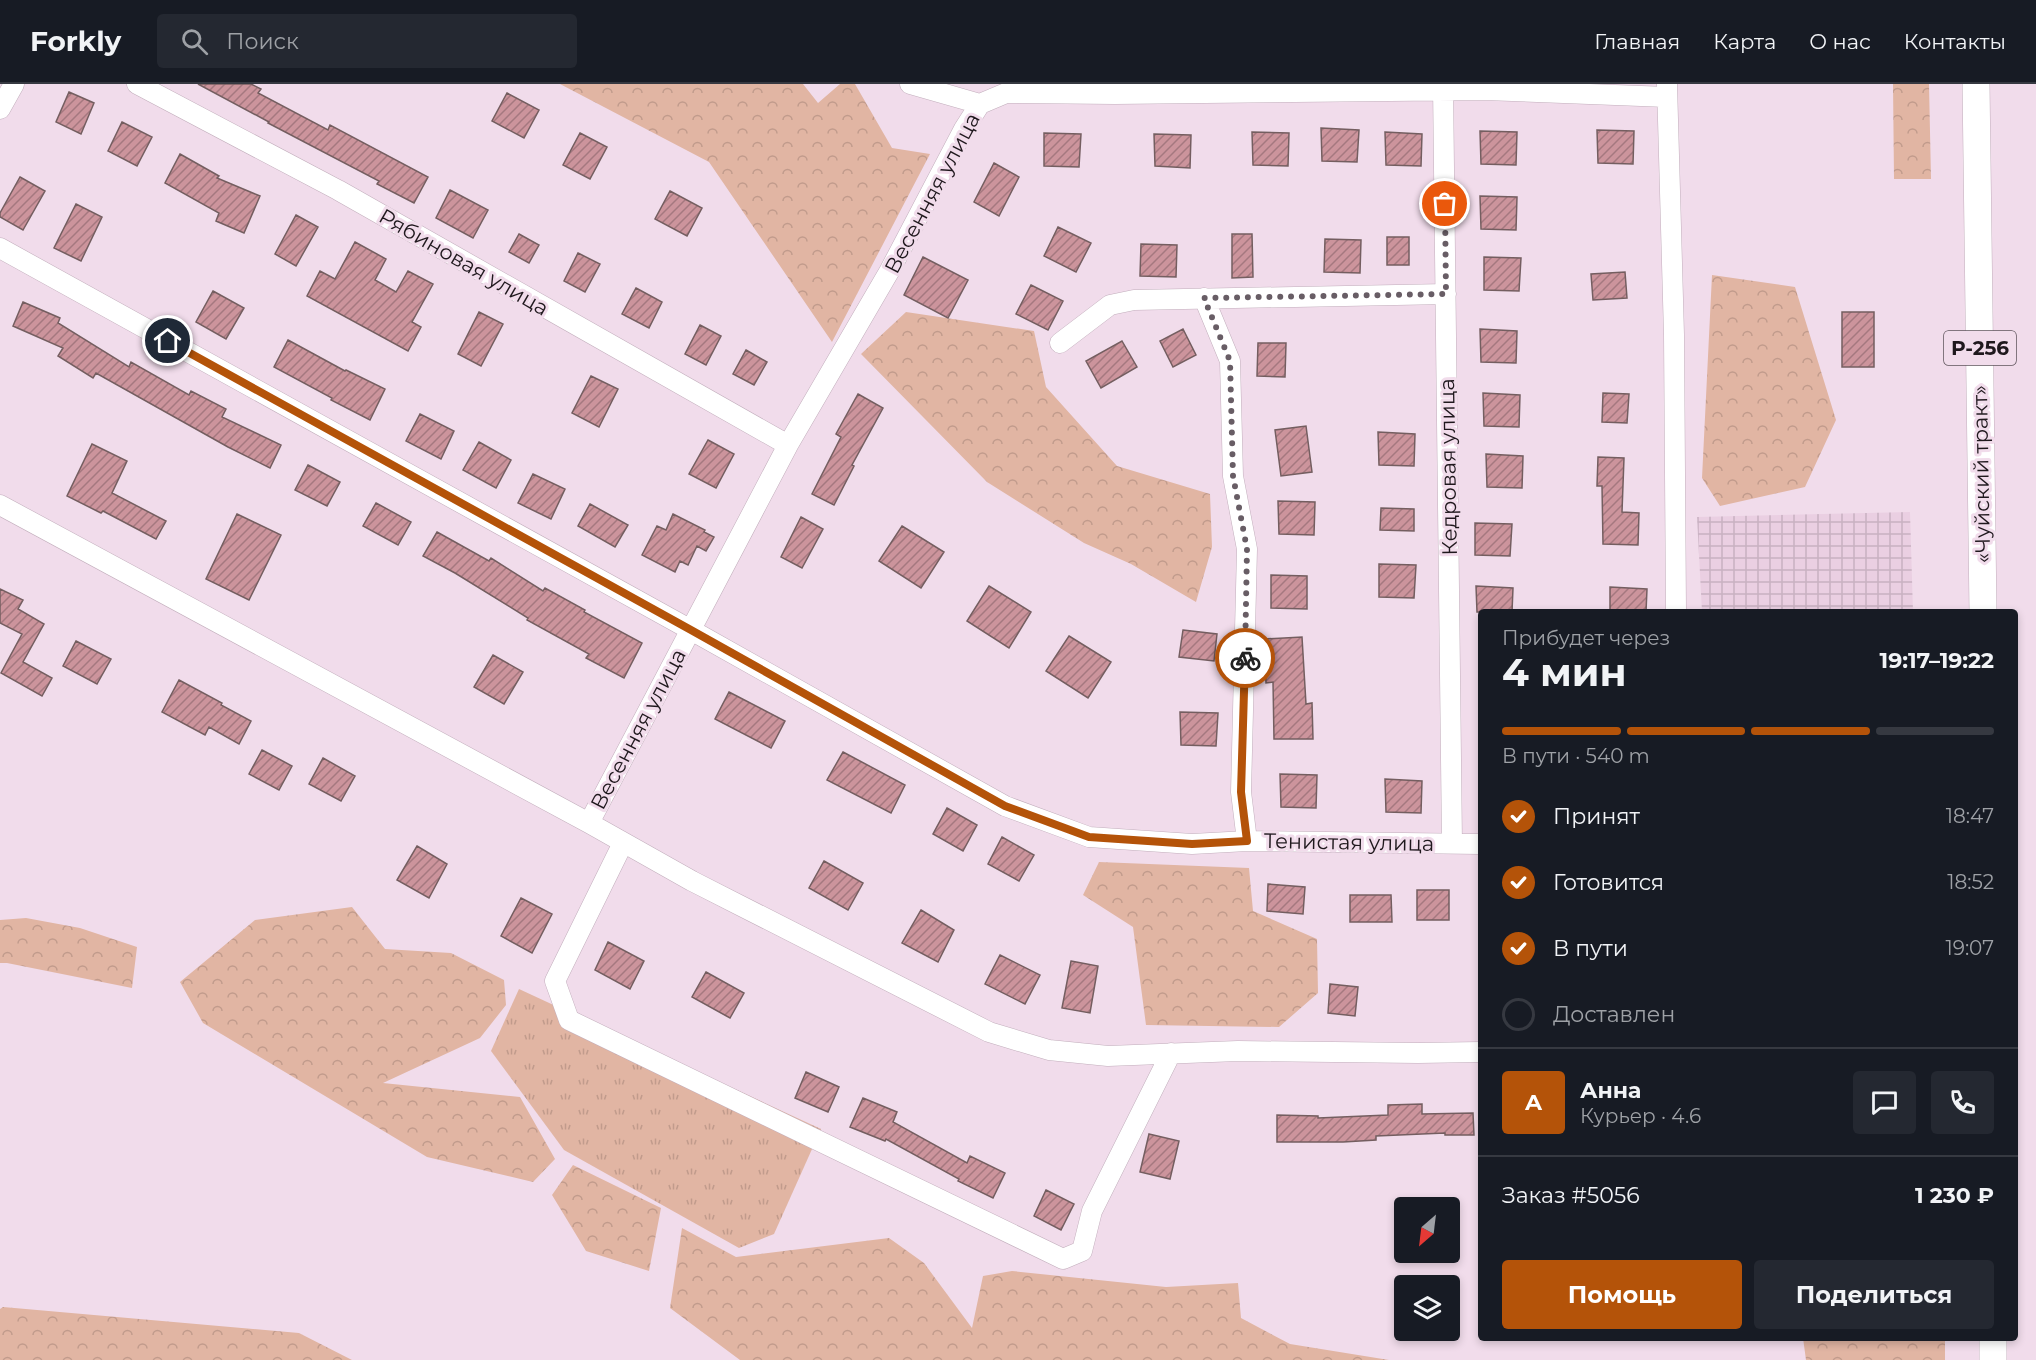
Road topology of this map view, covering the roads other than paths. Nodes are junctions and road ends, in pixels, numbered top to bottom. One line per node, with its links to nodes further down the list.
1 (14, 84): 8 (street)
2 (136, 84): 13 (street, Рябиновая улица)
3 (910, 84): 7 (street)
4 (1976, 84): 16 (highway, «Чуйский тракт» / Р-256)
5 (1443, 87): 6 (street, Весенняя улица); 7 (street, Весенняя улица); 10 (street, Кедровая улица)
6 (1666, 90): 15 (street)
7 (980, 104): 13 (street, Весенняя улица)
8 (0, 109)
9 (0, 248): 17 (street, Тенистая улица)
10 (1446, 294): 11 (street); 21 (street, Кедровая улица)
11 (1204, 298): 12 (street); 19 (street)
12 (1060, 343)
13 (788, 445): 17 (street, Весенняя улица)
14 (0, 505): 18 (street)
15 (1676, 609)
16 (1983, 609)
17 (691, 630): 18 (street, Весенняя улица); 19 (street, Тенистая улица)
18 (589, 823): 20 (street)
19 (1247, 841): 21 (street, Тенистая улица)
20 (623, 843): 24 (street); 24 (street)
21 (1452, 843): 22 (street, Тенистая улица)
22 (1478, 844)
23 (1478, 1052): 24 (street)
24 (1171, 1053)
25 (1993, 1341): 26 (highway)
26 (1993, 1360)

